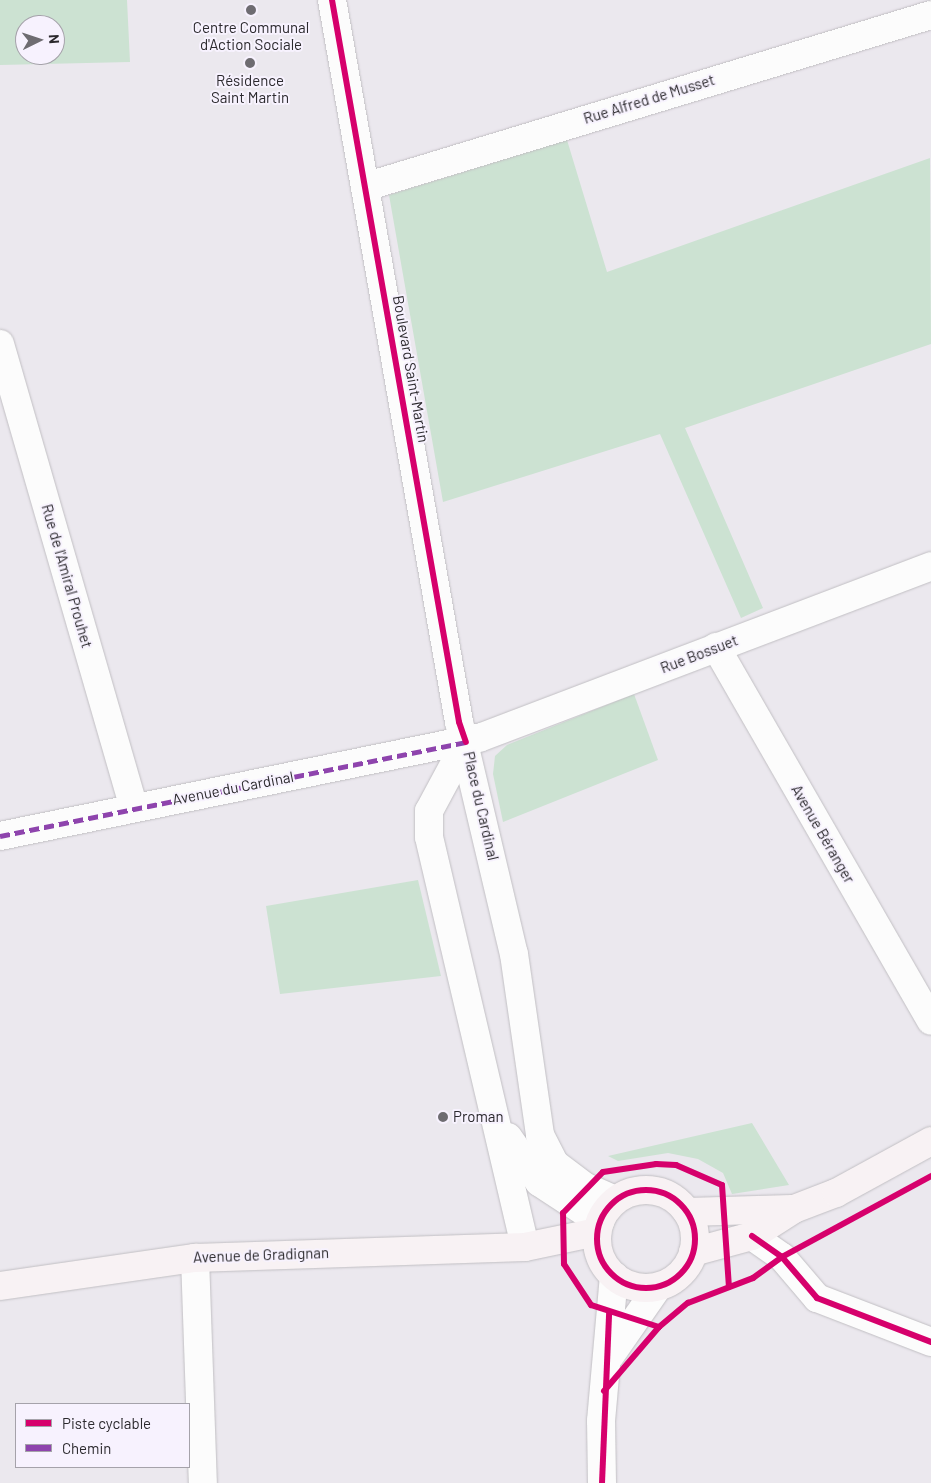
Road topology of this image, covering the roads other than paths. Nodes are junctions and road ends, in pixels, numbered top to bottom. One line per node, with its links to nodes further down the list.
1 (332, 0): 3 (street, Boulevard Saint-Martin)
2 (931, 15): 3 (street, Rue Alfred de Musset)
3 (368, 186): 7 (street, Boulevard Saint-Martin)
4 (0, 344): 8 (street, Rue de l'Amiral Prouhet)
5 (931, 566): 6 (street, Rue Bossuet)
6 (716, 647): 7 (street, Rue Bossuet); 10 (street, Avenue Béranger)
7 (466, 742): 8 (street, Avenue du Cardinal); 11 (street, Place du Cardinal); 16 (street, Place du Cardinal)
8 (134, 807): 9 (street, Avenue du Cardinal)
9 (0, 836)
10 (931, 1021)
11 (500, 1126): 16 (street, Place du Cardinal); 17 (street, Place du Cardinal)
12 (931, 1141): 13 (main road)
13 (794, 1209): 14 (main road); 15 (main road)
14 (687, 1212): 16 (main road); 18 (main road)
15 (752, 1236): 18 (main road); 22 (street)
16 (605, 1237): 17 (main road, Avenue de Gradignan); 21 (main road); 23 (street)
17 (525, 1247): 19 (main road, Avenue de Gradignan)
18 (693, 1252): 21 (main road)
19 (196, 1258): 20 (main road, Avenue de Gradignan); 24 (street)
20 (0, 1286)
21 (658, 1287): 23 (street)
22 (931, 1342)
23 (610, 1356): 25 (street)
24 (203, 1483)
25 (602, 1483)

